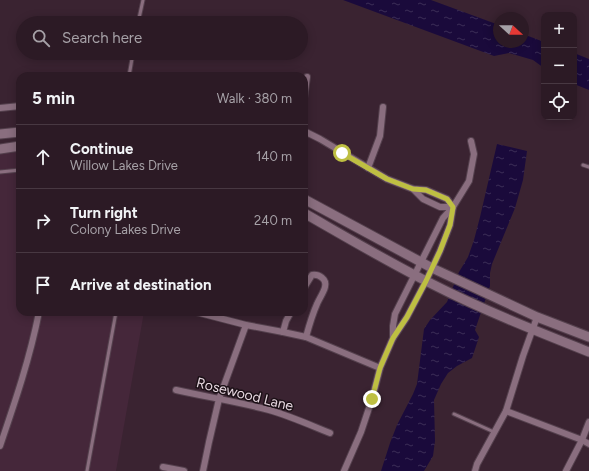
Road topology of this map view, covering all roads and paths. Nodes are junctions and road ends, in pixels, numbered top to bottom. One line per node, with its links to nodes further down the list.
1 (142, 0): 2 (lane)
2 (139, 16)
3 (132, 60): 4 (lane)
4 (130, 72)
5 (16, 106): 7 (street)
6 (383, 107): 16 (street)
7 (0, 108)
8 (16, 132): 9 (main road)
9 (0, 134)
10 (308, 134): 16 (street)
11 (471, 142): 22 (street)
12 (16, 147): 13 (main road)
13 (0, 149)
14 (583, 165): 15 (lane)
15 (589, 167)
16 (368, 168): 19 (street)
17 (16, 170): 18 (lane)
18 (0, 172)
19 (413, 189): 22 (street); 22 (street)
20 (308, 201): 21 (main road)
21 (319, 207): 24 (main road); 25 (main road)
22 (453, 207): 25 (street); 26 (street)
23 (308, 215): 24 (main road)
24 (313, 218): 27 (main road)
25 (421, 263): 26 (main road); 27 (street)
26 (432, 268): 28 (street); 34 (main road)
27 (415, 275): 28 (main road); 40 (street)
28 (426, 281): 36 (main road); 40 (street)
29 (308, 282): 38 (street)
30 (38, 316): 52 (street)
31 (115, 316): 54 (lane)
32 (211, 316): 35 (street)
33 (289, 316): 37 (street)
34 (537, 317): 36 (street); 39 (main road)
35 (246, 325): 37 (street); 44 (street)
36 (532, 330): 41 (main road); 45 (street)
37 (283, 332): 38 (street)
38 (306, 337): 42 (street)
39 (589, 337)
40 (393, 338): 42 (street)
41 (589, 352)
42 (380, 368): 57 (street)
43 (176, 390): 44 (street, Rosewood Lane)
44 (219, 399): 49 (street, Rosewood Lane); 56 (street)
45 (506, 411): 48 (street); 50 (street)
46 (454, 414): 48 (lane)
47 (589, 422): 50 (street)
48 (495, 432): 58 (street)
49 (330, 433)
50 (582, 440): 51 (street); 59 (street)
51 (589, 444)
52 (0, 446)
53 (163, 466): 55 (street)
54 (87, 471)
55 (184, 471)
56 (204, 471)
57 (344, 471)
58 (475, 471)
59 (566, 471)

